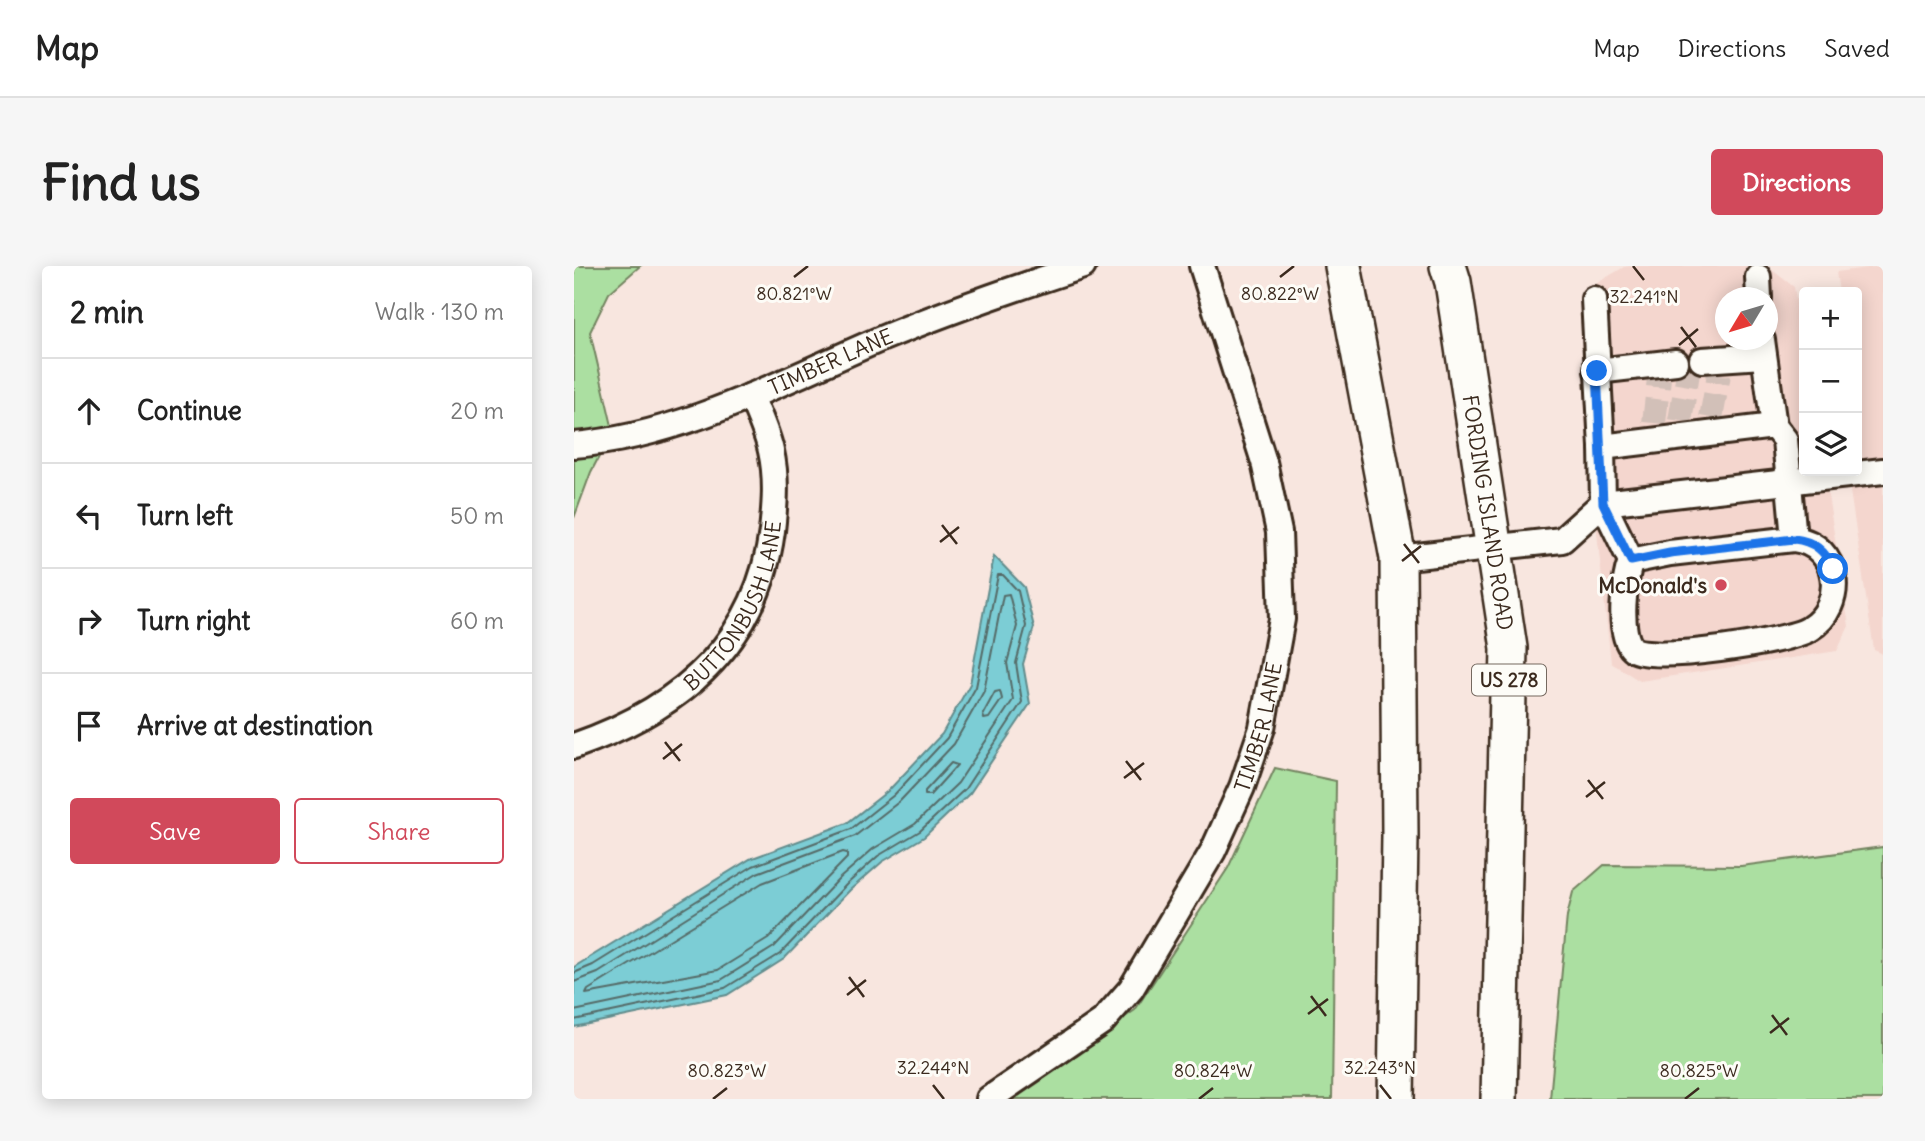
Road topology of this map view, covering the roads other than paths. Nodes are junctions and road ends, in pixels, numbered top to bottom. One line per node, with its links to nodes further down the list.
1 (1083, 266): 11 (street, TIMBER LANE)
2 (1202, 266): 23 (street, TIMBER LANE)
3 (1343, 266): 20 (highway)
4 (1448, 266): 19 (highway, FORDING ISLAND ROAD / US 278)
5 (1594, 299): 10 (street)
6 (1756, 350): 8 (street)
7 (1762, 350): 12 (street)
8 (1714, 364)
9 (1665, 368): 10 (street)
10 (1597, 371): 14 (street)
11 (751, 396): 13 (street, TIMBER LANE); 22 (street, BUTTONBUSH LANE)
12 (1774, 426): 14 (street); 16 (street)
13 (574, 445)
14 (1602, 447): 17 (street)
15 (1883, 471): 16 (street)
16 (1788, 481): 17 (street); 18 (street)
17 (1603, 503): 19 (street); 21 (street)
18 (1794, 539): 21 (street); 21 (street)
19 (1494, 548): 20 (street); 25 (highway, FORDING ISLAND ROAD / US 278)
20 (1398, 558): 24 (highway)
21 (1631, 561)
22 (574, 746)
23 (989, 1099)
24 (1396, 1099)
25 (1499, 1099)

